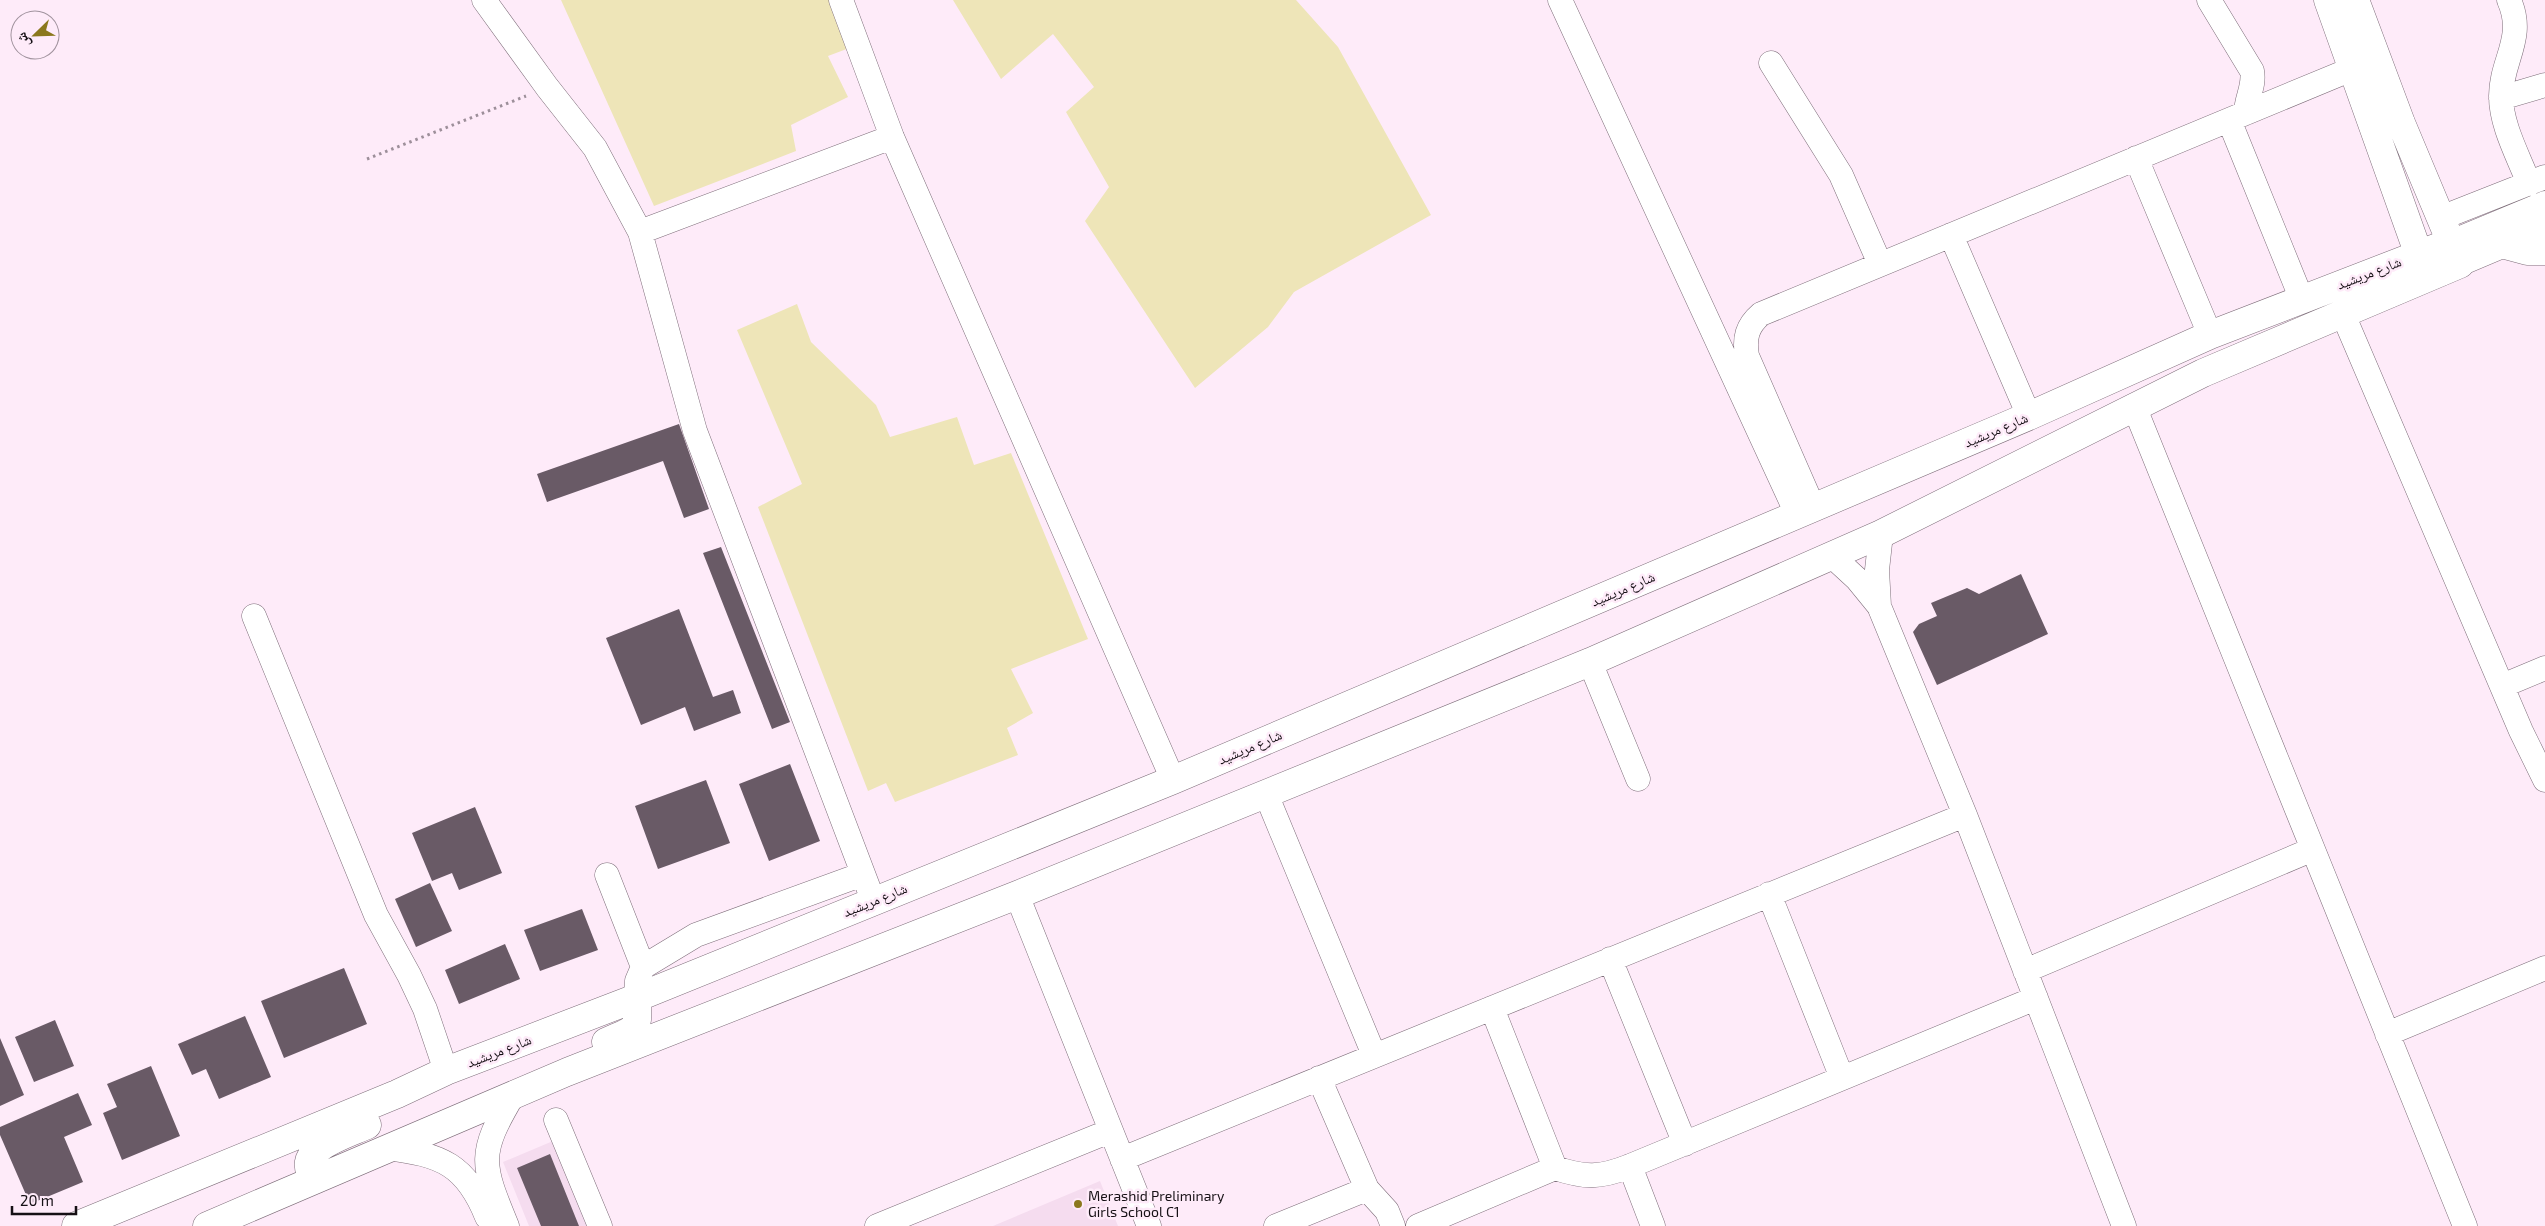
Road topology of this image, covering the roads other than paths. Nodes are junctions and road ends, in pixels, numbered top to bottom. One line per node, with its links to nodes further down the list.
1 (484, 0): 18 (street)
2 (841, 0): 13 (street)
3 (1560, 0): 32 (street)
4 (2209, 0): 12 (street)
5 (2328, 0): 9 (main road, شارع مريشيد)
6 (2355, 0): 20 (main road)
7 (2509, 0): 11 (street)
8 (1771, 63): 23 (street)
9 (2352, 70): 12 (street); 24 (main road, شارع مريشيد)
10 (2545, 85): 11 (street)
11 (2501, 98): 15 (street)
12 (2238, 116): 14 (street); 25 (street)
13 (892, 137): 18 (street); 41 (street)
14 (2136, 158): 19 (street); 27 (street)
15 (2537, 180): 20 (street)
16 (2545, 203): 20 (street)
17 (2545, 228): 21 (street)
18 (640, 232): 46 (street)
19 (1951, 235): 23 (street); 29 (street)
20 (2450, 241): 21 (street); 24 (main road, شارع مريشيد)
21 (2501, 246): 22 (street)
22 (2545, 253)
23 (1880, 264): 32 (street)
24 (2423, 266): 25 (main road, شارع مريشيد); 26 (main road, شارع مريشيد)
25 (2302, 300): 27 (main road, شارع مريشيد)
26 (2342, 312): 28 (main road, شارع مريشيد); 39 (street)
27 (2210, 335): 29 (main road, شارع مريشيد)
28 (2134, 406): 31 (main road, شارع مريشيد); 45 (street)
29 (2029, 416): 30 (main road, شارع مريشيد)
30 (1979, 437): 31 (main road); 32 (main road, شارع مريشيد)
31 (1993, 480): 33 (main road, شارع مريشيد)
32 (1805, 511): 41 (main road, شارع مريشيد)
33 (1881, 534): 34 (main road, شارع مريشيد); 35 (street)
34 (1832, 556): 35 (street); 37 (main road, شارع مريشيد)
35 (1880, 606): 44 (street)
36 (254, 616): 60 (street)
37 (1590, 662): 40 (street); 43 (main road, شارع مريشيد)
38 (2545, 668): 39 (street)
39 (2502, 686): 42 (street)
40 (1638, 778)
41 (1173, 780): 50 (main road, شارع مريشيد)
42 (2545, 780)
43 (1266, 794): 49 (main road, شارع مريشيد); 59 (street)
44 (1965, 814): 48 (street); 54 (street)
45 (2311, 850): 54 (street); 58 (street)
46 (863, 874): 50 (street); 52 (street)
47 (607, 875): 52 (street)
48 (1769, 894): 51 (street); 63 (street)
49 (1017, 895): 61 (main road, شارع مريشيد); 67 (street)
50 (873, 900): 55 (main road, شارع مريشيد)
51 (1610, 959): 57 (street); 68 (street)
52 (643, 968): 55 (street)
53 (2545, 968): 58 (street)
54 (2025, 971): 56 (street)
55 (636, 998): 60 (main road, شارع مريشيد); 61 (main road)
56 (2036, 998): 63 (street); 86 (street)
57 (1492, 1008): 59 (street); 72 (street)
58 (2386, 1034): 87 (street)
59 (1374, 1055): 62 (street)
60 (446, 1071): 64 (main road, شارع مريشيد)
61 (567, 1072): 65 (main road, شارع مريشيد)
62 (1319, 1078): 70 (street); 74 (street)
63 (1842, 1078): 68 (street)
64 (397, 1094): 73 (main road); 75 (main road, شارع مريشيد)
65 (513, 1095): 69 (main road, شارع مريشيد); 78 (street)
66 (556, 1120): 79 (street)
67 (1110, 1131): 70 (street); 80 (street)
68 (1684, 1144): 71 (street)
69 (388, 1148): 73 (main road, شارع مريشيد); 77 (street)
70 (1122, 1159): 81 (street)
71 (1630, 1166): 72 (street); 85 (street)
72 (1555, 1168): 84 (street)
73 (316, 1179): 76 (main road, شارع مريشيد)
74 (1367, 1189): 82 (street); 83 (street)
75 (76, 1226)
76 (207, 1226)
77 (490, 1226)
78 (507, 1226)
79 (600, 1226)
80 (877, 1226)
81 (1149, 1226)
82 (1276, 1226)
83 (1393, 1226)
84 (1418, 1226)
85 (1653, 1226)
86 (2124, 1226)
87 (2465, 1226)

